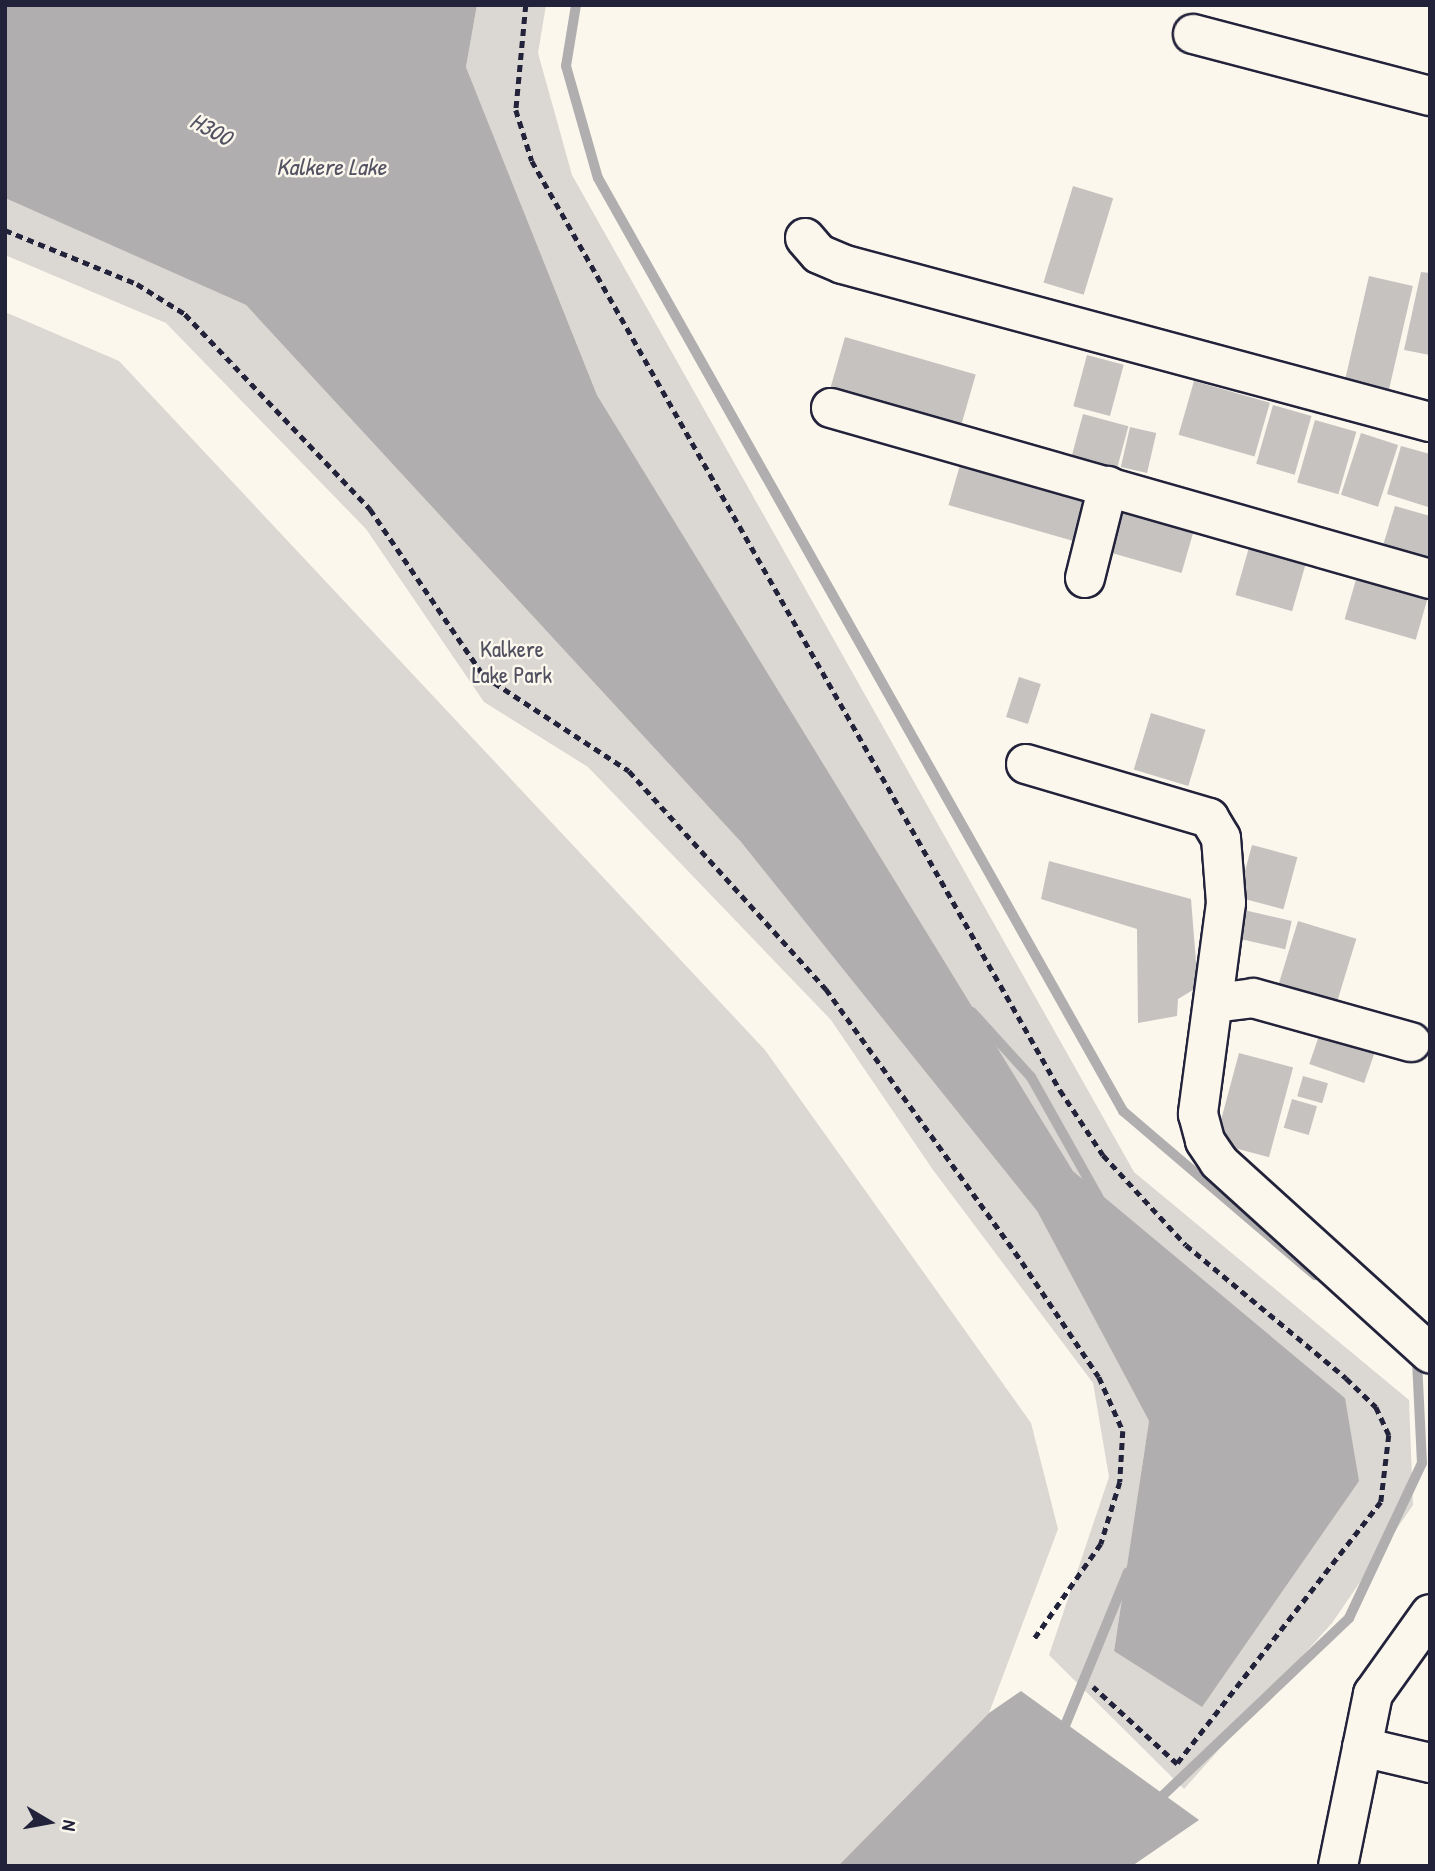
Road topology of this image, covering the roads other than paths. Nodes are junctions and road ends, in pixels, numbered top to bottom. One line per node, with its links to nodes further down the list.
1 (1193, 34): 2 (street)
2 (1430, 96)
3 (805, 238): 5 (street)
4 (831, 408): 6 (street)
5 (1430, 422)
6 (1108, 486): 7 (street); 8 (street)
7 (1085, 578)
8 (1430, 579)
9 (1026, 764): 10 (street)
10 (1214, 1003): 11 (street); 12 (street)
11 (1411, 1042)
12 (1430, 1353)
13 (1430, 1614): 14 (street)
14 (1362, 1747): 15 (street); 16 (street)
15 (1430, 1763)
16 (1338, 1866)

